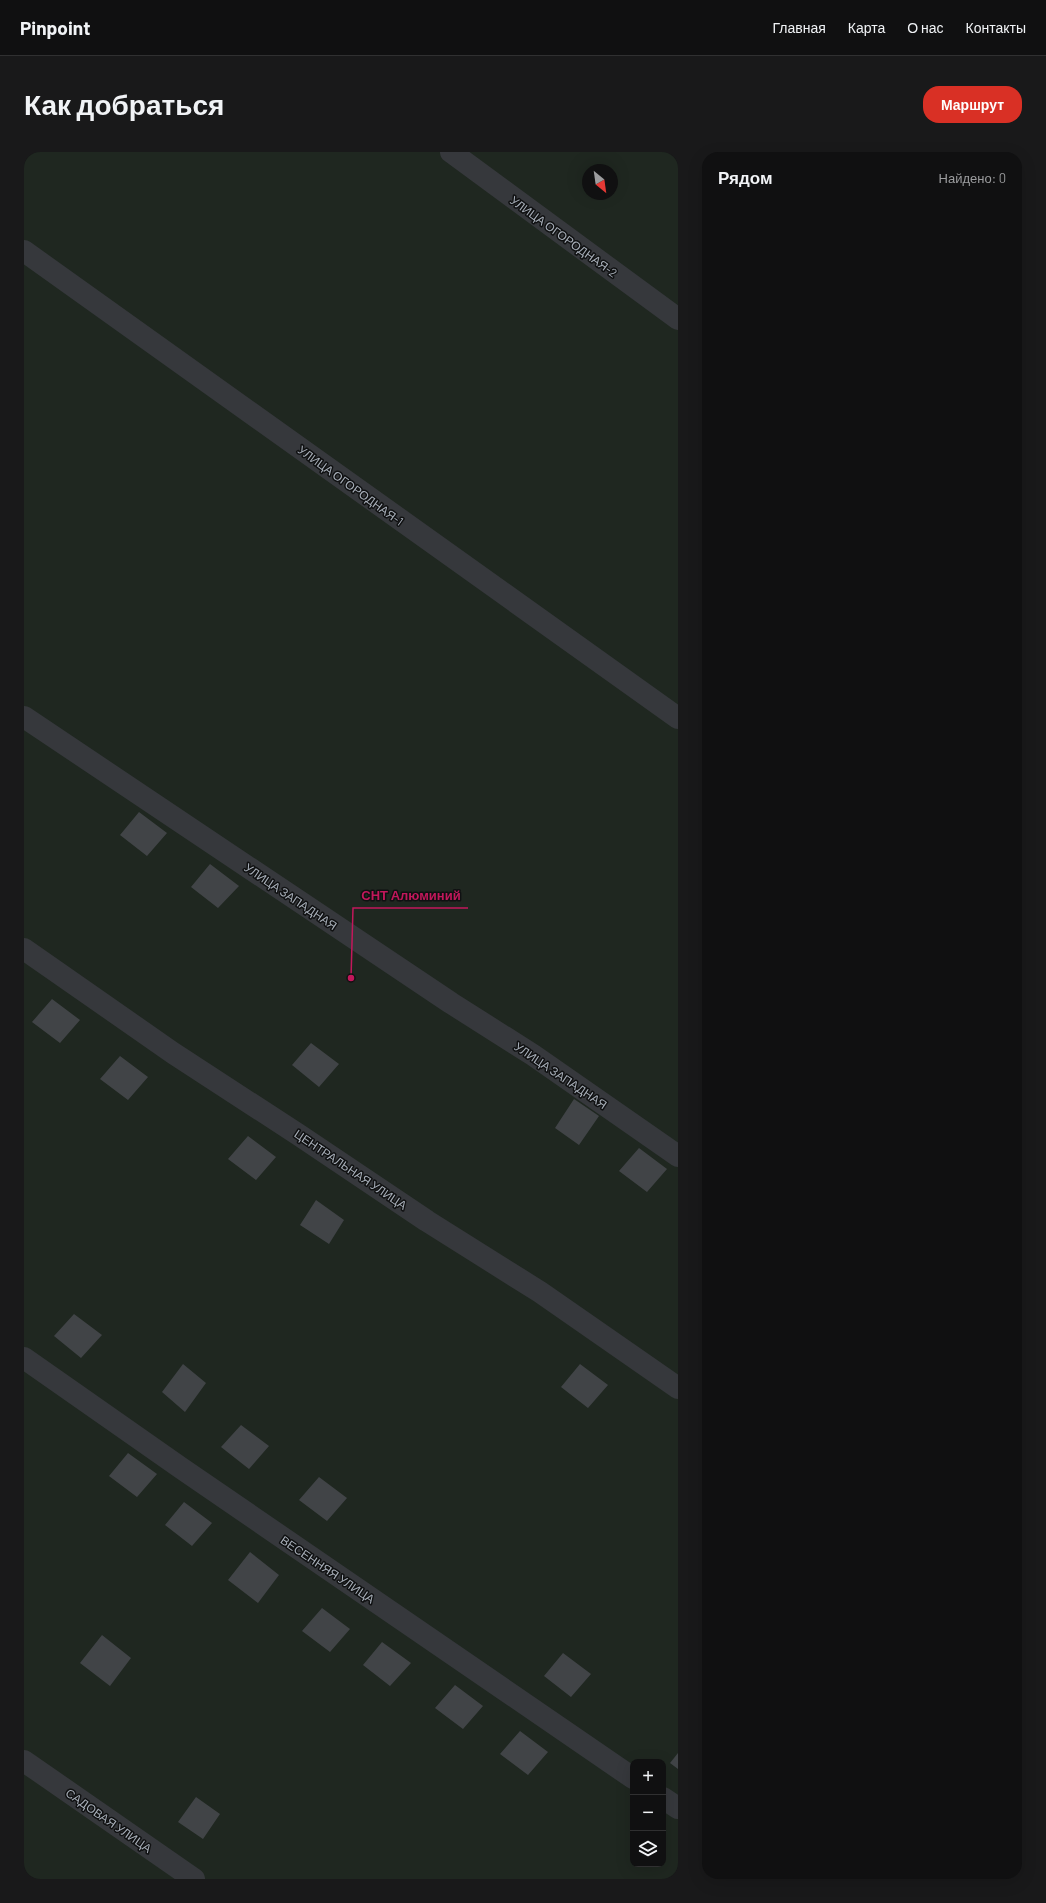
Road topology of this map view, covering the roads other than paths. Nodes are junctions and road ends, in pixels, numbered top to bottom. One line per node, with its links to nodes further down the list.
1 (451, 152): 3 (street, УЛИЦА ОГОРОДНАЯ-2)
2 (24, 251): 5 (street, УЛИЦА ОГОРОДНАЯ-1)
3 (678, 319)
4 (24, 717): 7 (street, УЛИЦА ЗАПАДНАЯ)
5 (678, 718)
6 (24, 949): 9 (street, ЦЕНТРАЛЬНАЯ УЛИЦА)
7 (678, 1156)
8 (24, 1358): 11 (street, ВЕСЕННЯЯ УЛИЦА)
9 (678, 1388)
10 (24, 1761): 14 (street, САДОВАЯ УЛИЦА)
11 (630, 1776)
12 (666, 1800): 13 (street)
13 (678, 1808)
14 (194, 1879)

